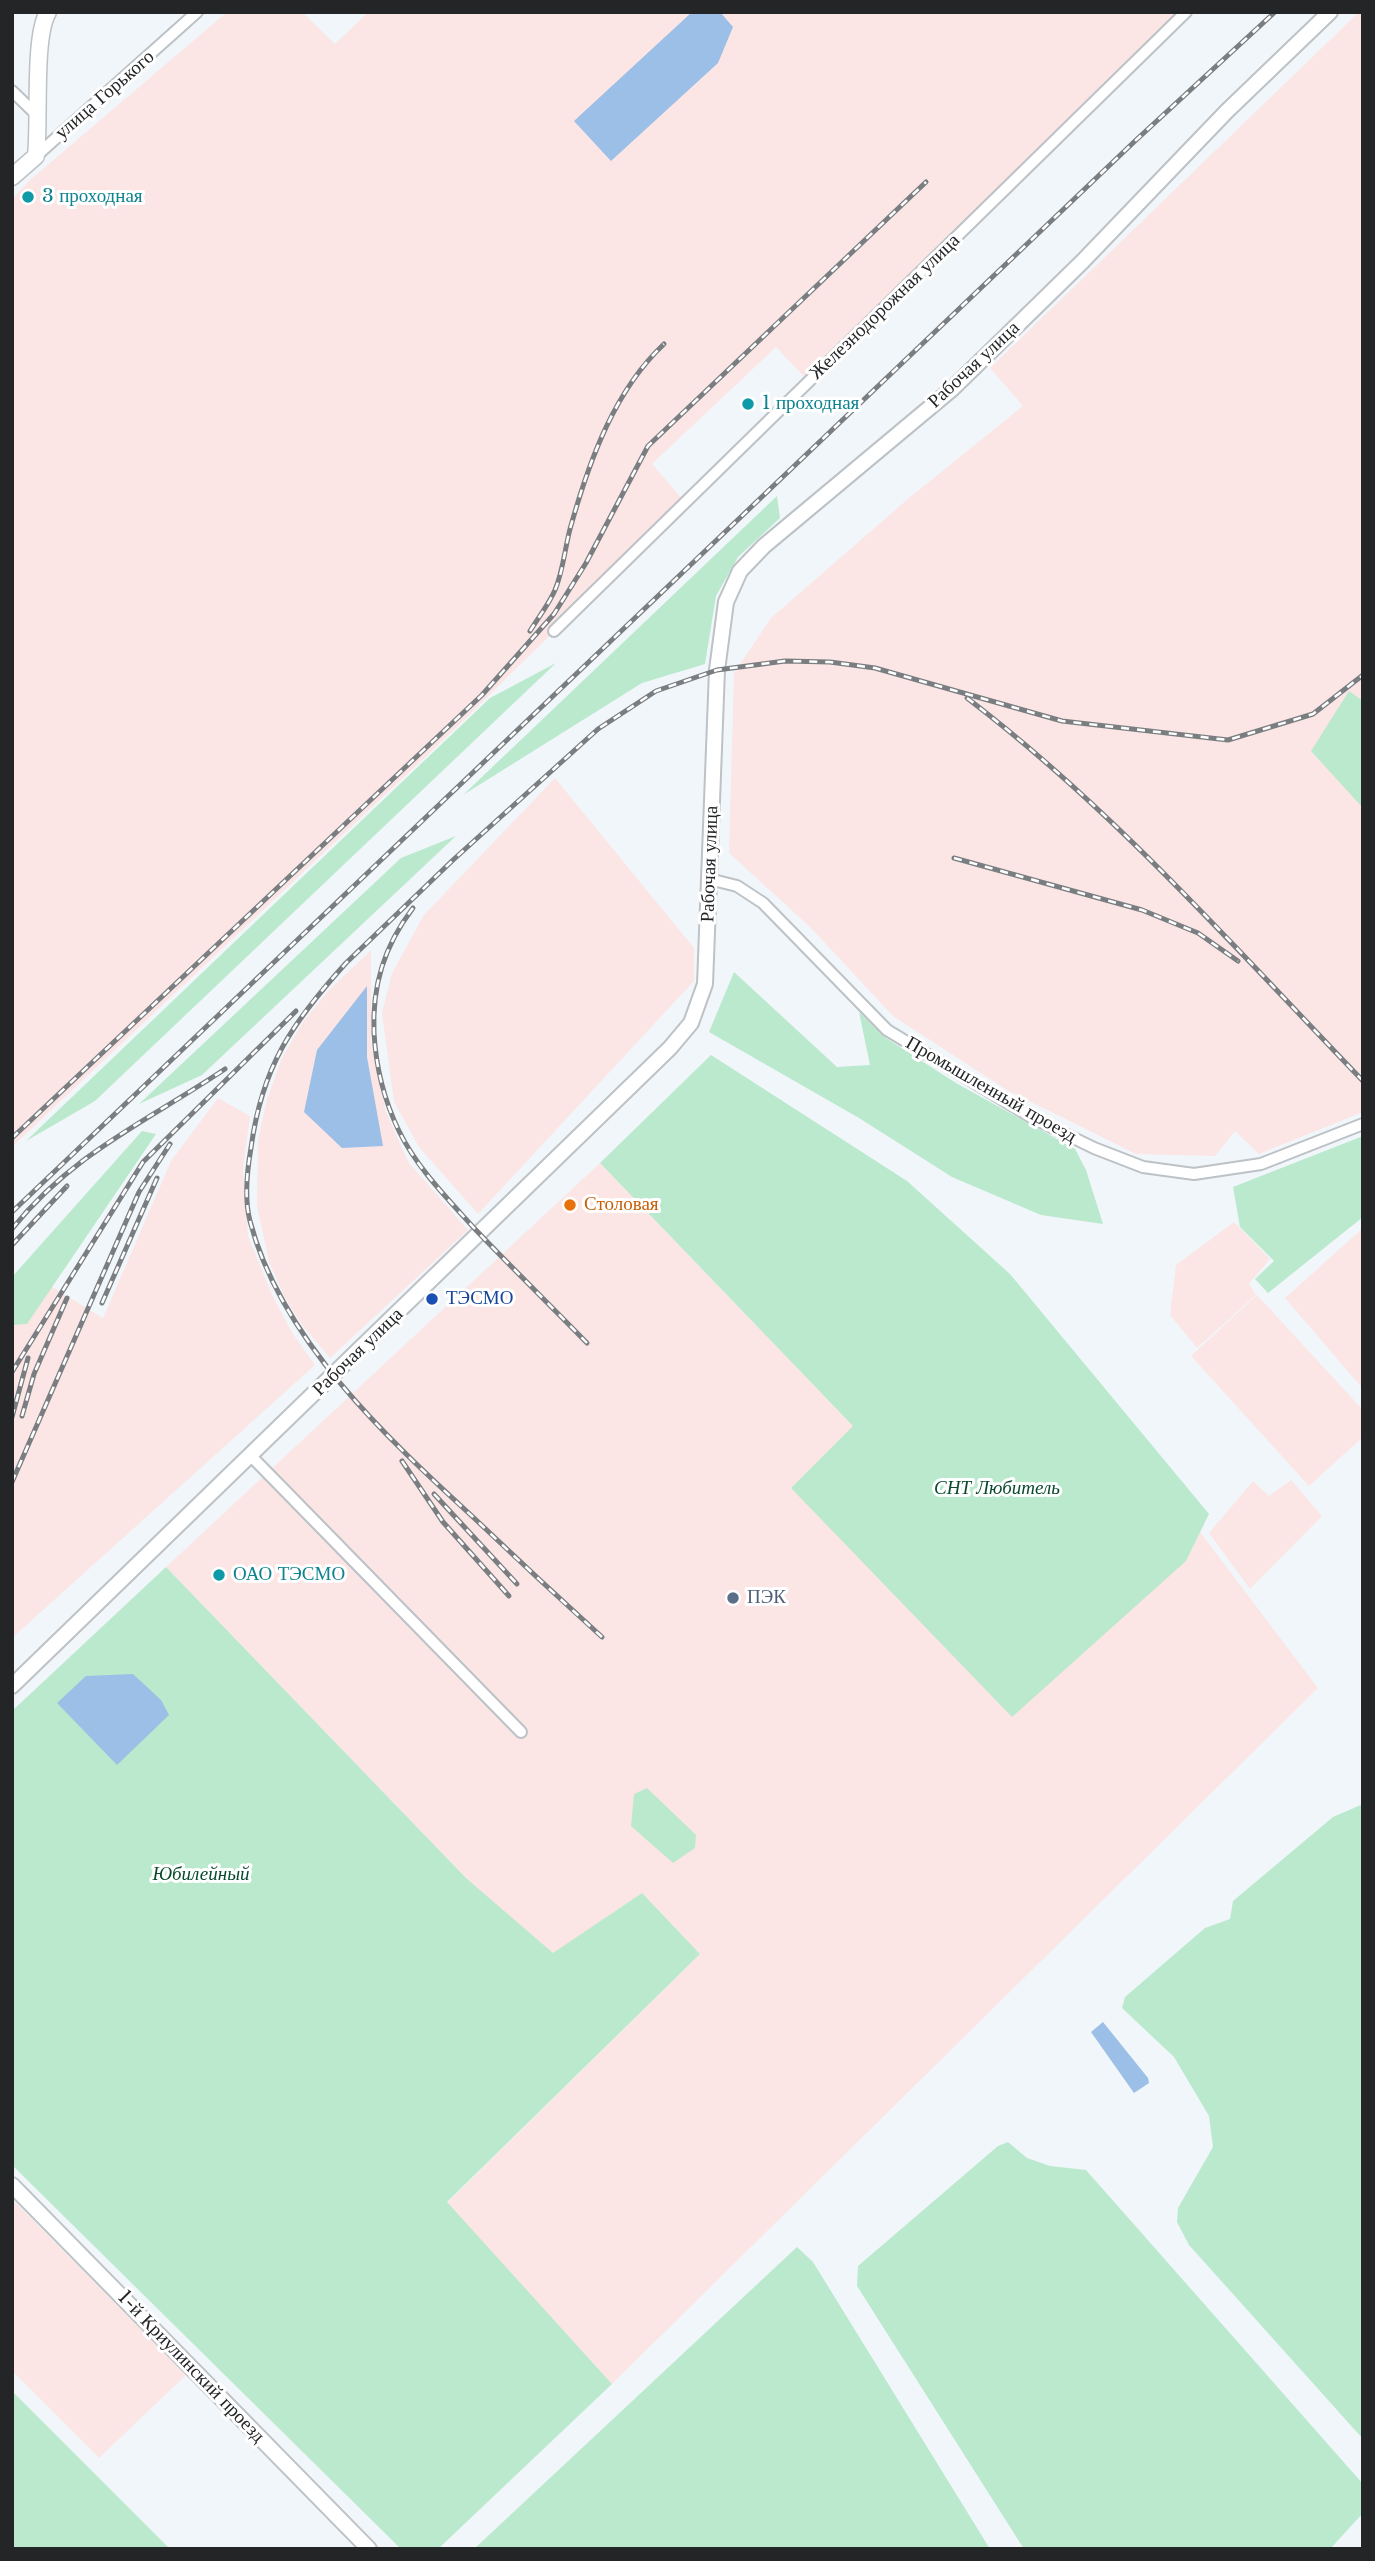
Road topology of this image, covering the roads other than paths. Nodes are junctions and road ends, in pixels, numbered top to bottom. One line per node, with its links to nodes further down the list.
1 (48, 12): 6 (main road)
2 (197, 12): 7 (street, улица Горького)
3 (1186, 12): 9 (street, Железнодорожная улица)
4 (1330, 12): 10 (street, Рабочая улица)
5 (12, 91): 6 (street)
6 (40, 118): 7 (main road)
7 (36, 156): 8 (main road, улица Горького)
8 (12, 177)
9 (554, 631)
10 (709, 879): 11 (street, Промышленный проезд); 12 (street, Рабочая улица)
11 (1363, 1124)
12 (251, 1456): 13 (street, Рабочая улица); 14 (street)
13 (12, 1686)
14 (521, 1732)
15 (12, 2186): 16 (street, 1-й Криулинский проезд)
16 (369, 2549)

